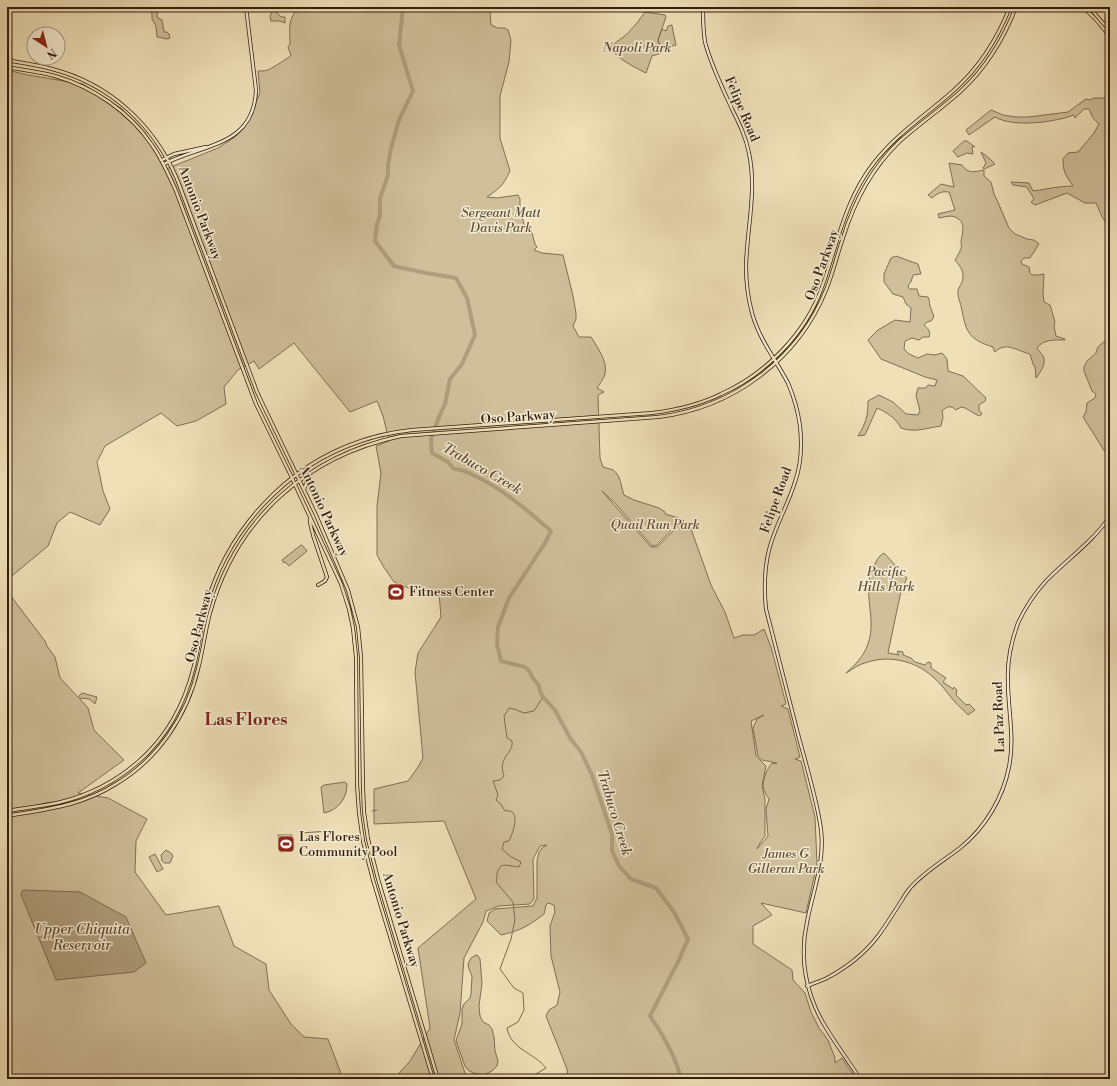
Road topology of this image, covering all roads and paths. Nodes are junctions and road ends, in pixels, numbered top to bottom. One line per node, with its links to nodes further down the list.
1 (246, 7): 11 (main road)
2 (703, 7): 16 (main road, Felipe Road)
3 (1010, 7): 16 (main road, Oso Parkway)
4 (1016, 7): 17 (main road, Oso Parkway)
5 (1082, 7): 8 (main road)
6 (1089, 7): 7 (main road)
7 (1110, 31)
8 (1110, 37)
9 (7, 60): 12 (main road, Antonio Parkway)
10 (7, 67): 13 (main road, Antonio Parkway)
11 (210, 146): 12 (main road); 14 (main road)
12 (167, 157): 13 (main road); 14 (main road, Antonio Parkway)
13 (162, 160): 15 (main road, Antonio Parkway)
14 (169, 162): 15 (main road); 19 (main road, Antonio Parkway)
15 (164, 164): 18 (main road, Antonio Parkway)
16 (773, 359): 17 (main road, Felipe Road); 21 (main road, Oso Parkway)
17 (776, 363): 20 (main road, Oso Parkway); 31 (main road, Felipe Road)
18 (272, 434): 19 (main road); 22 (main road, Antonio Parkway)
19 (277, 435): 21 (main road, Antonio Parkway)
20 (310, 473): 23 (main road, Oso Parkway); 25 (main road)
21 (296, 474): 22 (main road, Oso Parkway); 23 (main road, Antonio Parkway)
22 (292, 478): 24 (main road, Antonio Parkway); 29 (main road, Oso Parkway)
23 (299, 480): 24 (main road, Oso Parkway); 25 (main road, Antonio Parkway)
24 (294, 484): 27 (main road, Antonio Parkway); 30 (main road, Oso Parkway)
25 (304, 491): 33 (main road, Antonio Parkway)
26 (1110, 516): 31 (main road, La Paz Road)
27 (310, 517): 28 (main road); 32 (main road, Antonio Parkway)
28 (318, 585)
29 (7, 811)
30 (7, 816)
31 (807, 986): 34 (main road, Felipe Road)
32 (433, 1079)
33 (438, 1079)
34 (860, 1079)

